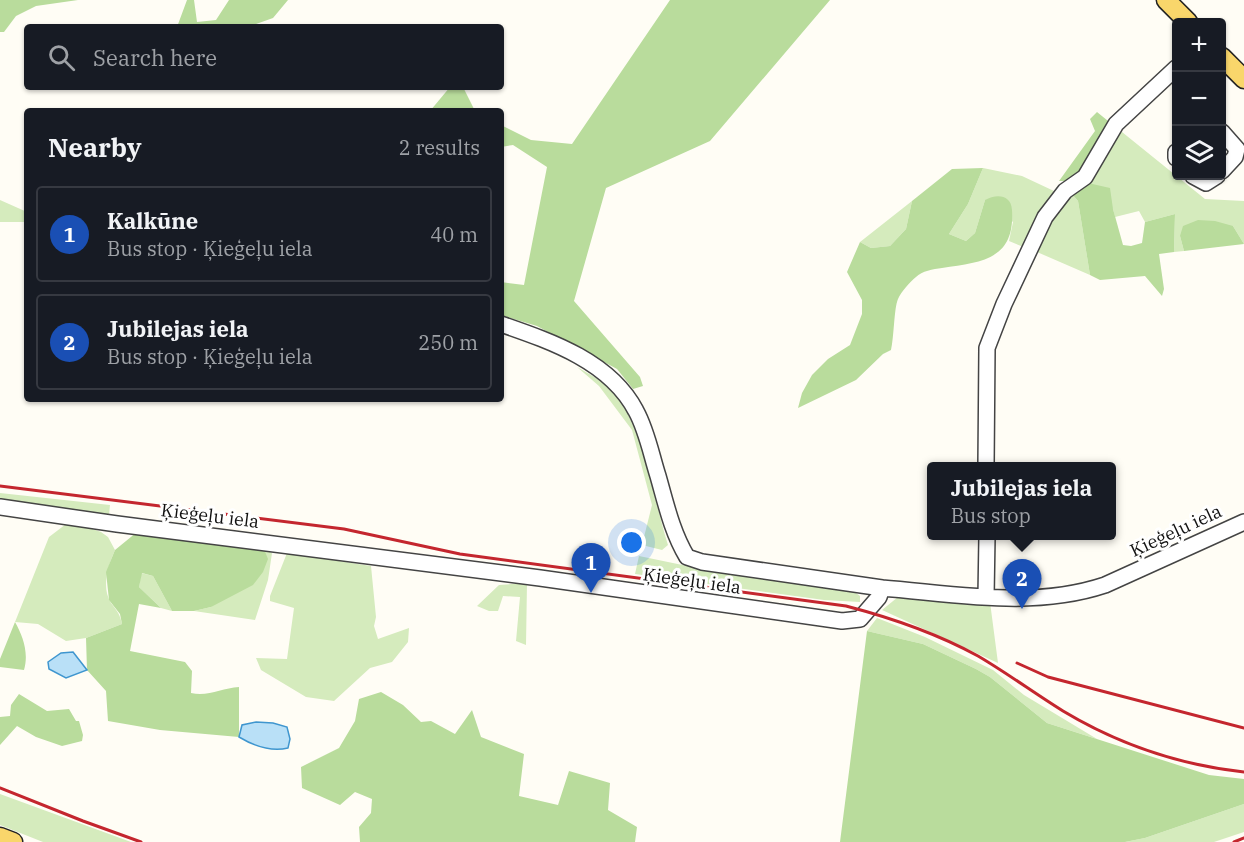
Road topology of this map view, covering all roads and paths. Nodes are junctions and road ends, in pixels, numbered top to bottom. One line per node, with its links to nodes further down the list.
1 (1166, 0): 2 (main road)
2 (1184, 18)
3 (1226, 62): 5 (main road)
4 (1172, 79): 9 (street)
5 (1244, 80)
6 (1226, 137): 7 (street)
7 (1226, 166)
8 (504, 325): 13 (street)
9 (986, 462)
10 (0, 507): 13 (street, Ķieģeļu iela)
11 (1244, 522): 14 (street, Ķieģeļu iela)
12 (987, 540): 14 (street)
13 (882, 588): 14 (street, Ķieģeļu iela)
14 (986, 597)
15 (0, 837): 16 (main road)
16 (13, 842)

